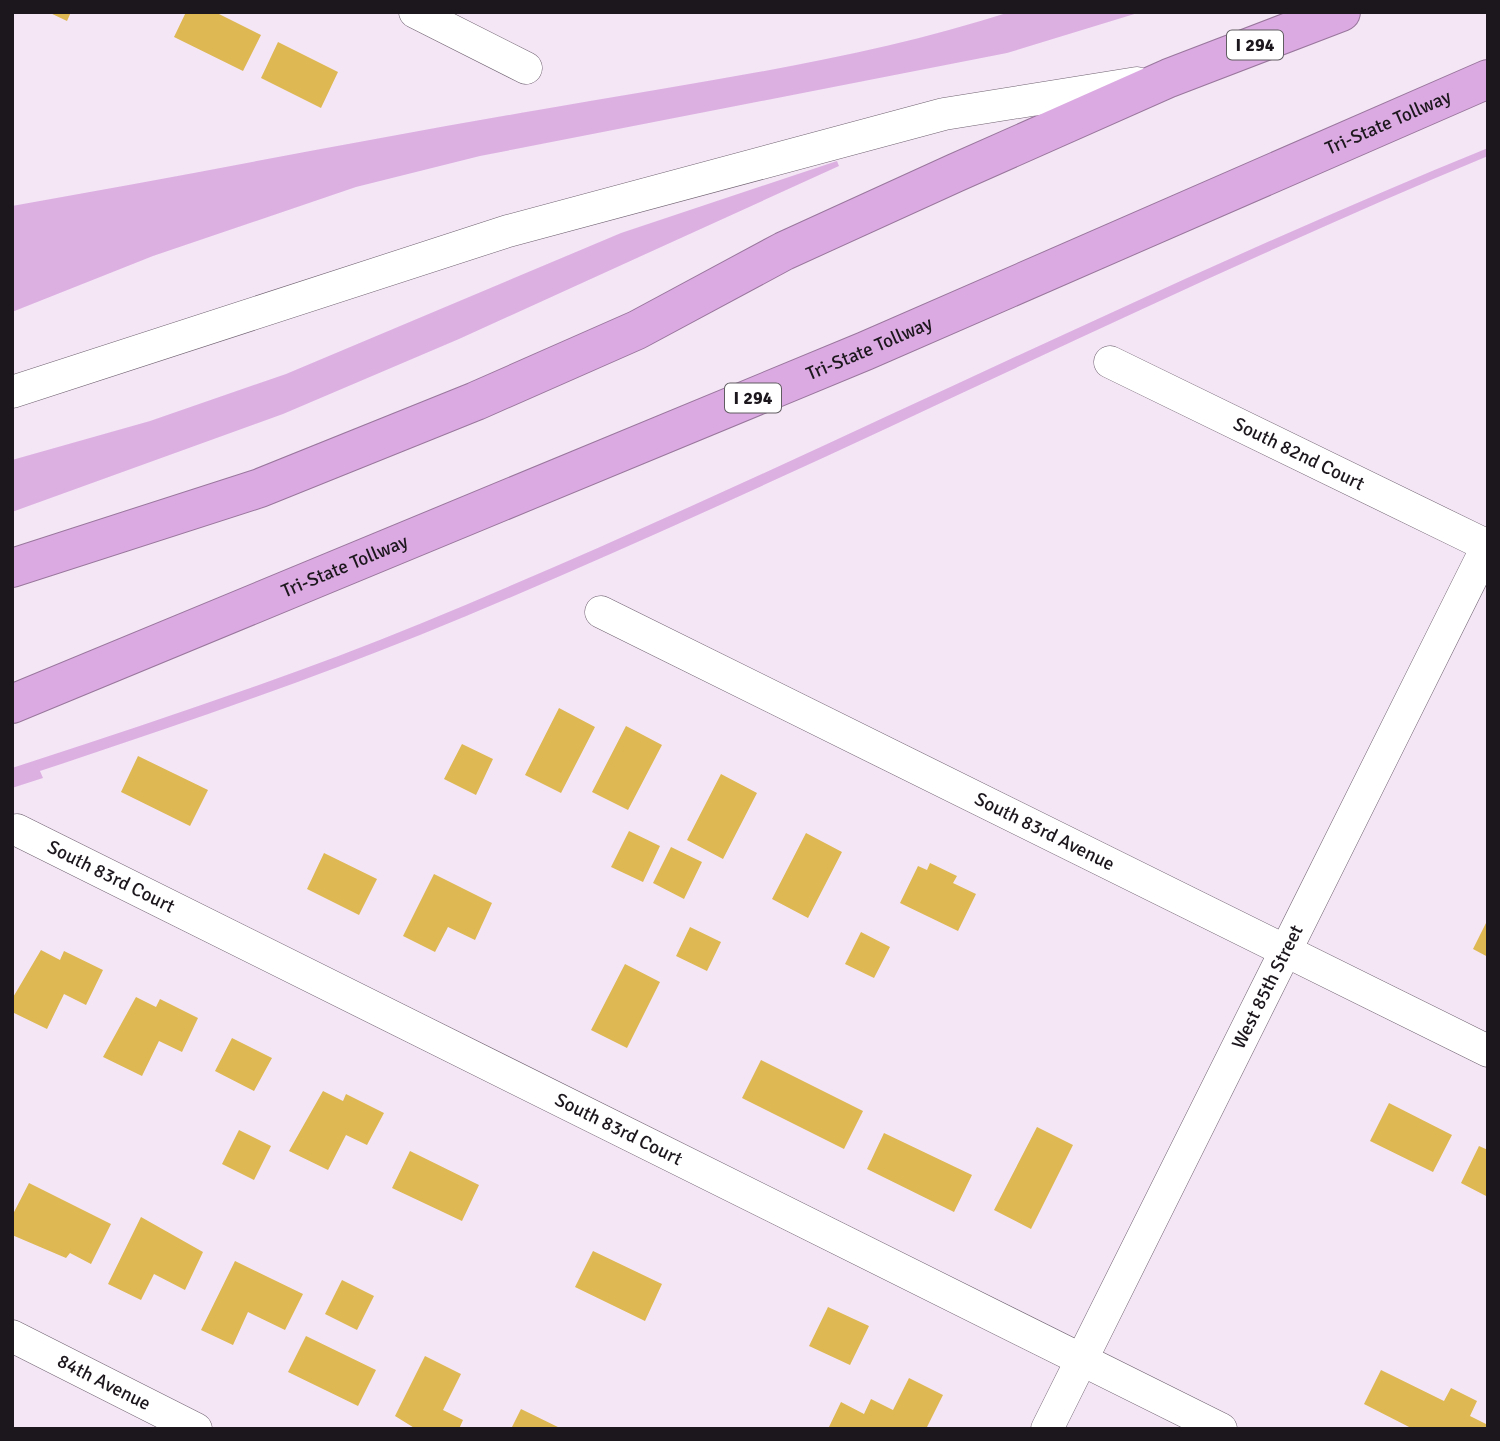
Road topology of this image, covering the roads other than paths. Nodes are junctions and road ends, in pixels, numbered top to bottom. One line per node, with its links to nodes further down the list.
1 (415, 12): 3 (street)
2 (1341, 12): 4 (highway, I 294)
3 (526, 68)
4 (1169, 78): 7 (street, I 294); 9 (highway, I 294)
5 (1488, 79): 11 (highway, Tri-State Tollway / I 294)
6 (1110, 362): 8 (street, South 82nd Court)
7 (12, 392)
8 (1488, 546): 13 (street, West 85th Street)
9 (12, 568)
10 (601, 612): 13 (street, South 83rd Avenue)
11 (12, 704)
12 (17, 830): 16 (street, South 83rd Court)
13 (1283, 950): 14 (street, South 83rd Avenue); 16 (street, West 85th Street)
14 (1488, 1051)
15 (12, 1336): 17 (street, 84th Avenue)
16 (1080, 1359): 18 (street, West 85th Street); 19 (street, South 83rd Court)
17 (196, 1429)
18 (1047, 1429)
19 (1222, 1429)

